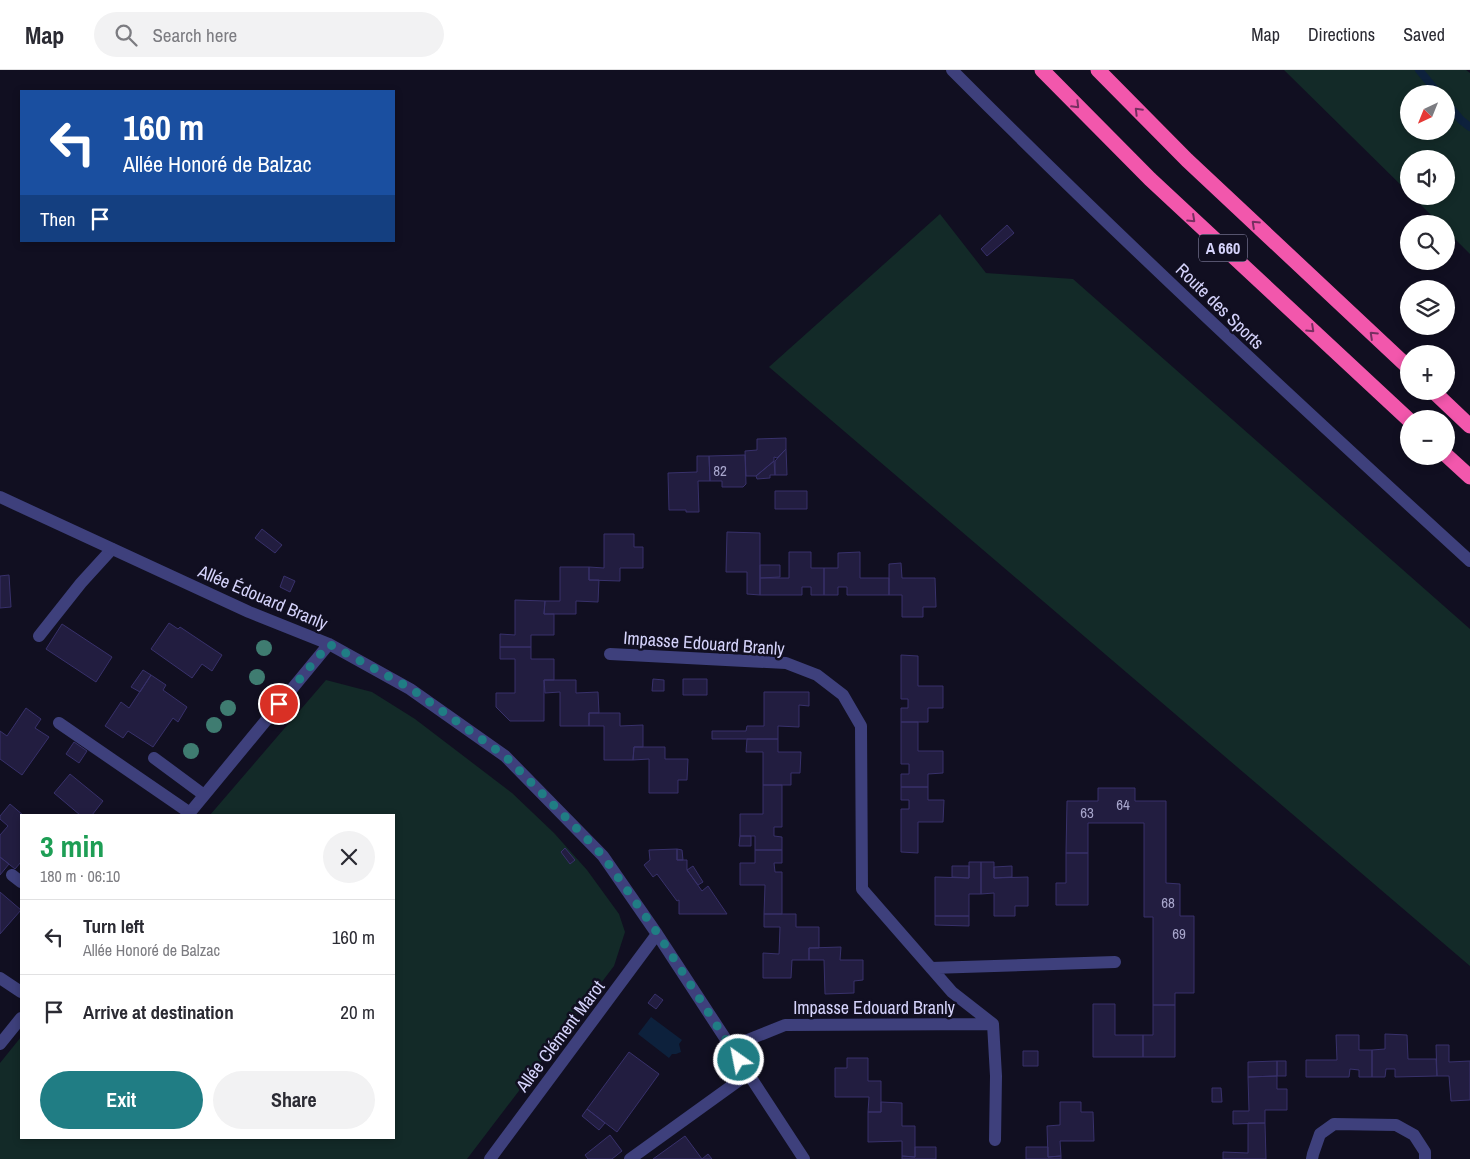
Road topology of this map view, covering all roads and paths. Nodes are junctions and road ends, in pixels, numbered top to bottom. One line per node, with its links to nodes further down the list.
1 (952, 70): 12 (street, Route des Sports)
2 (1042, 70): 6 (highway, A 660, one-way to 6)
3 (1098, 70): 4 (highway, A 660, one-way to 3)
4 (1400, 360)
5 (1443, 400): 7 (highway)
6 (1400, 412)
7 (1470, 426)
8 (1455, 463): 9 (highway)
9 (1470, 477)
10 (0, 497): 11 (street, Allée Édouard Branly)
11 (112, 548): 13 (street); 14 (street, Allée Édouard Branly)
12 (1470, 561)
13 (40, 636)
14 (329, 644): 18 (street); 20 (street, Allée Édouard Branly)
15 (610, 654): 22 (street, Impasse Edouard Branly)
16 (59, 724): 19 (street)
17 (154, 758): 18 (street)
18 (204, 795): 19 (street)
19 (189, 814)
20 (658, 934): 28 (street, Allée Édouard Branly); 32 (street, Allée Clément Marot)
21 (1115, 962): 22 (street)
22 (931, 968): 26 (street, Impasse Edouard Branly)
23 (0, 978): 24 (street)
24 (20, 991)
25 (20, 1019): 27 (street)
26 (992, 1024): 28 (street, Impasse Edouard Branly); 30 (street)
27 (0, 1044)
28 (730, 1047): 29 (street, Allée Édouard Branly)
29 (748, 1074): 31 (street, Allée Édouard Branly); 33 (street)
30 (995, 1140)
31 (800, 1158)
32 (490, 1159)
33 (630, 1159)
34 (1312, 1159): 35 (street)
35 (1425, 1159)

